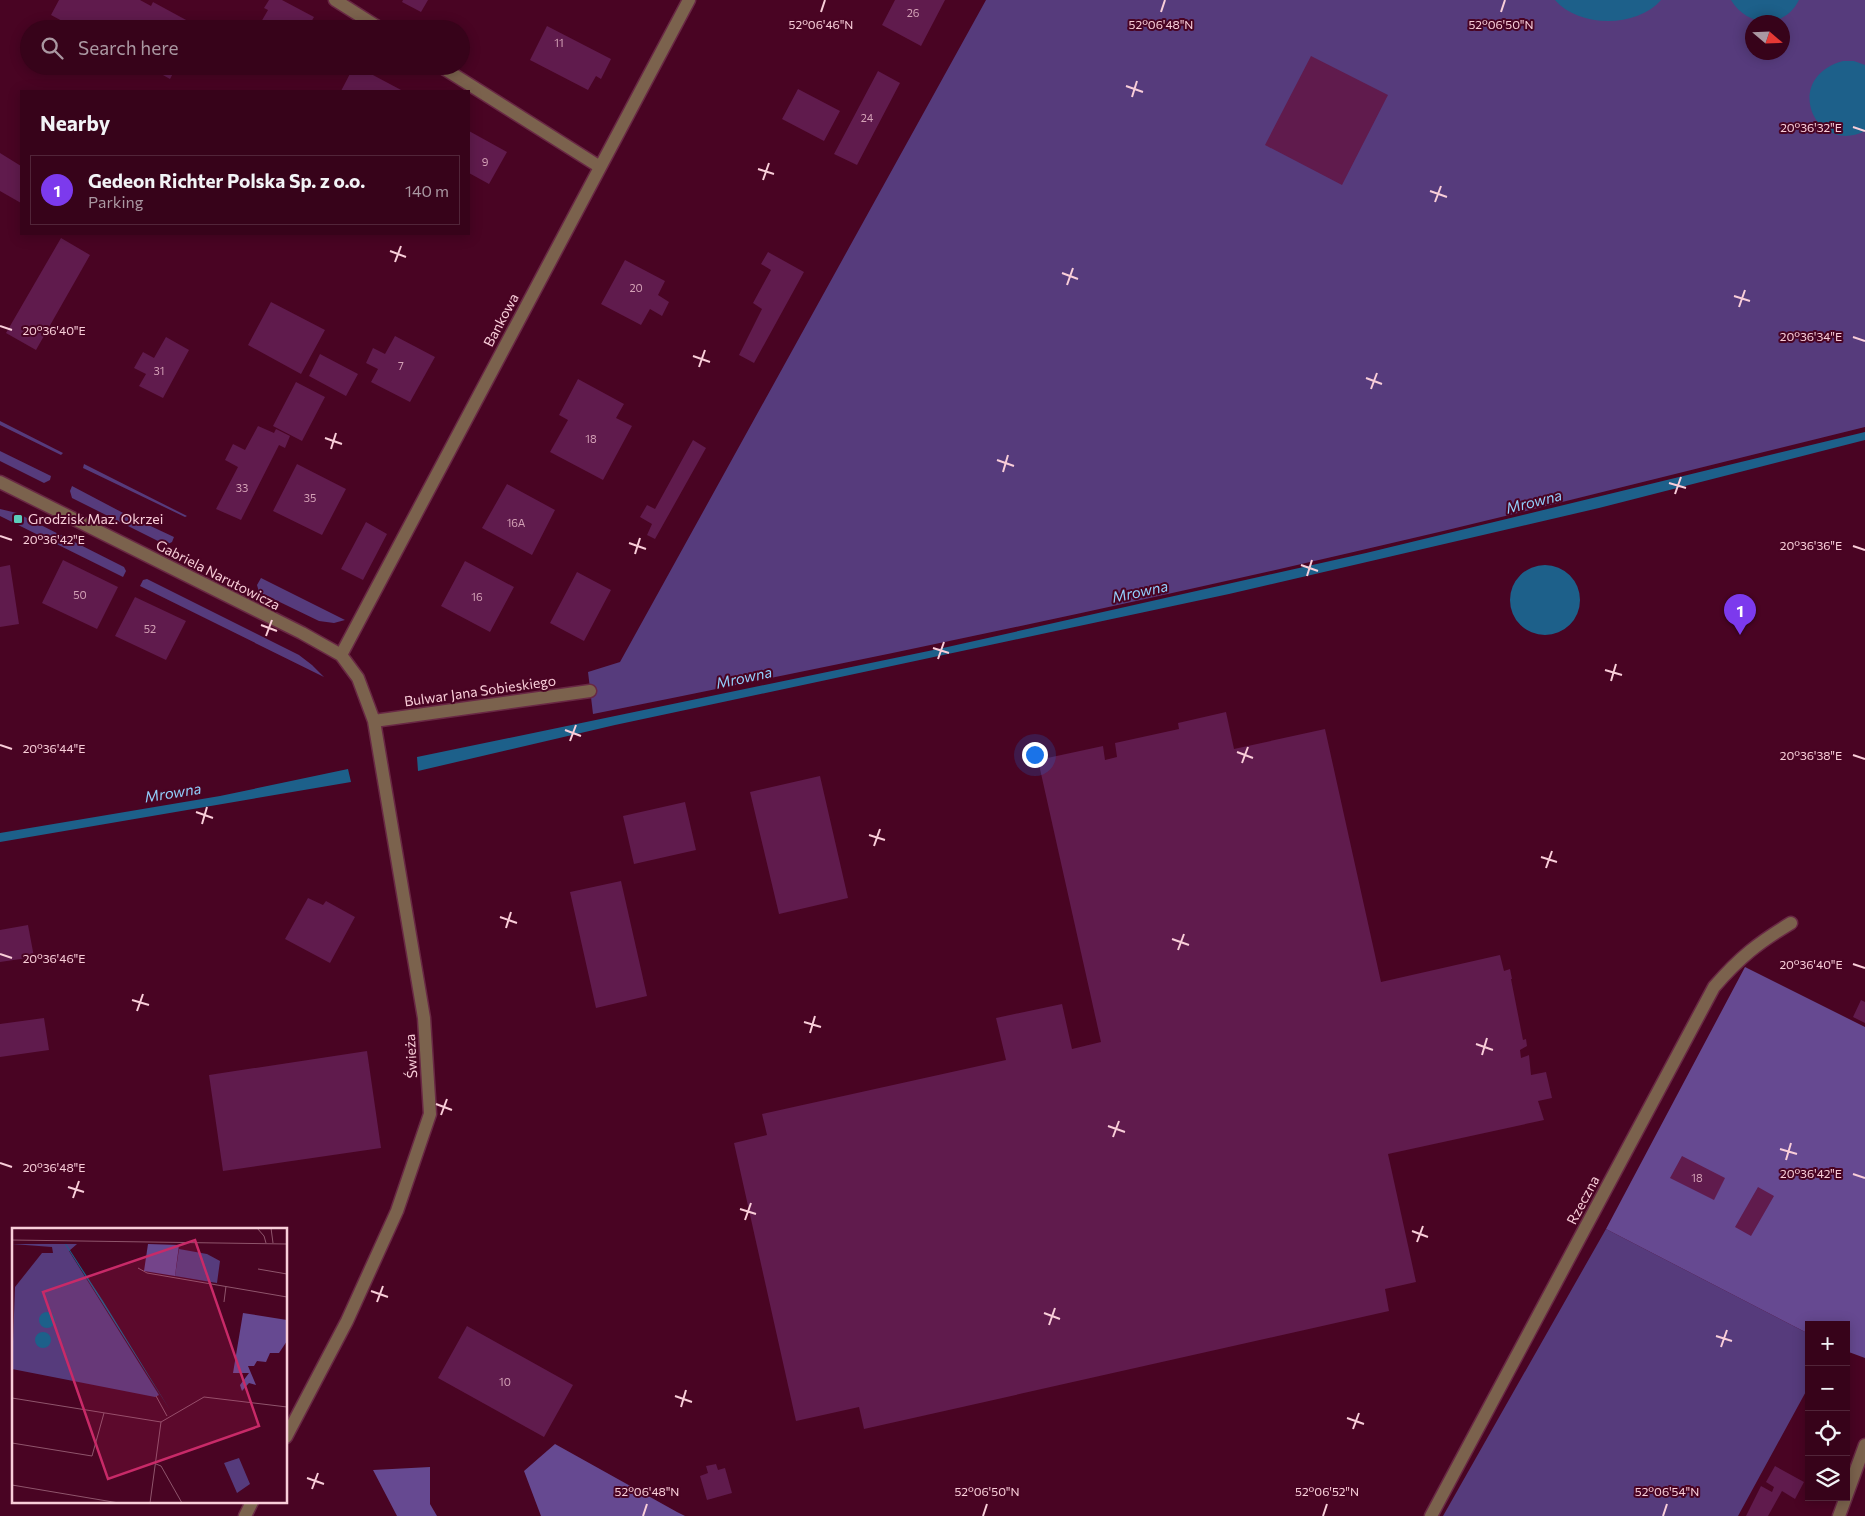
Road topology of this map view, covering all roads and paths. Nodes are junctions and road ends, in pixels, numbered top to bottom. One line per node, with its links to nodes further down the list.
1 (335, 0): 3 (street)
2 (690, 0): 5 (street, Bankowa)
3 (367, 20)
4 (454, 75): 5 (street)
5 (600, 167): 7 (street, Bankowa)
6 (0, 482): 7 (street, Gabriela Narutowicza)
7 (341, 655): 9 (street, Świeża)
8 (590, 691): 9 (street, Bulwar Jana Sobieskiego)
9 (374, 721): 11 (street, Świeża)
10 (1791, 923): 17 (street, Rzeczna)
11 (288, 1434)
12 (1865, 1445): 13 (street)
13 (1850, 1486)
14 (1845, 1501): 18 (street)
15 (251, 1504): 16 (street)
16 (245, 1516)
17 (1431, 1516)
18 (1839, 1516)

